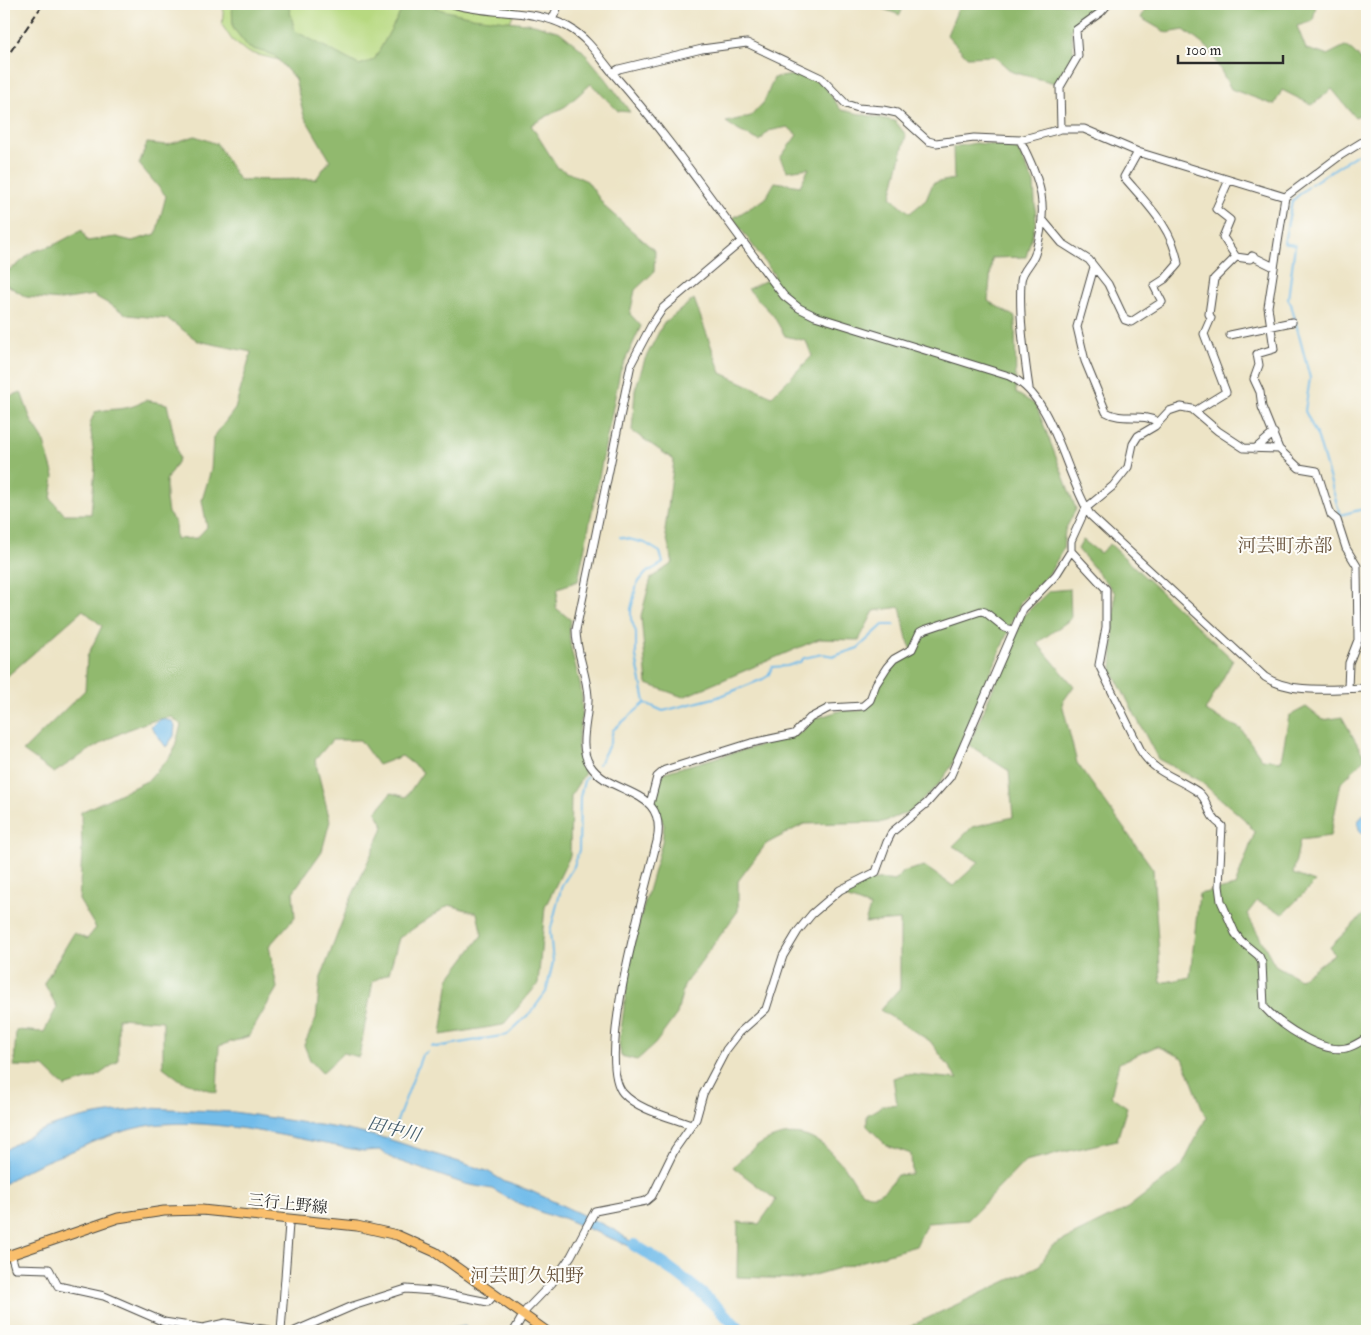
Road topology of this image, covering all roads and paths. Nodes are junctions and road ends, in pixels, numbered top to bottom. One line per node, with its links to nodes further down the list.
1 (453, 4): 4 (street)
2 (559, 4): 4 (street)
3 (1108, 4): 6 (street)
4 (552, 20): 5 (street)
5 (612, 73): 7 (street); 13 (street)
6 (1061, 129): 7 (street); 9 (street)
7 (1020, 140): 12 (street)
8 (1367, 140): 11 (street)
9 (1138, 152): 10 (street); 15 (street)
10 (1228, 180): 11 (street); 14 (street)
11 (1285, 197): 16 (street)
12 (1042, 219): 15 (street); 20 (street)
13 (742, 241): 20 (street); 31 (street)
14 (1236, 257): 16 (street); 21 (street)
15 (1094, 267): 22 (street)
16 (1274, 267): 18 (street)
17 (1292, 322): 18 (street)
18 (1269, 325): 19 (street); 23 (street)
19 (1230, 335)
20 (1029, 388): 26 (street)
21 (1194, 410): 22 (street); 24 (street)
22 (1158, 422): 26 (street)
23 (1274, 433): 24 (street); 25 (street)
24 (1255, 449): 25 (street)
25 (1279, 449): 29 (street)
26 (1086, 508): 27 (street); 29 (street)
27 (1071, 551): 28 (street); 32 (street)
28 (1013, 630): 31 (street); 33 (street)
29 (1348, 688): 30 (street)
30 (1367, 688)
31 (650, 804): 33 (street)
32 (1367, 1038)
33 (691, 1125): 37 (street)
34 (287, 1219): 35 (main road, 三行上野線); 36 (main road, 三行上野線); 39 (street)
35 (7, 1256): 38 (street)
36 (494, 1294): 37 (main road, 三行上野線); 40 (street)
37 (523, 1316): 41 (street); 42 (main road, 三行上野線)
38 (275, 1331)
39 (280, 1331)
40 (295, 1331)
41 (514, 1331)
42 (546, 1331)

